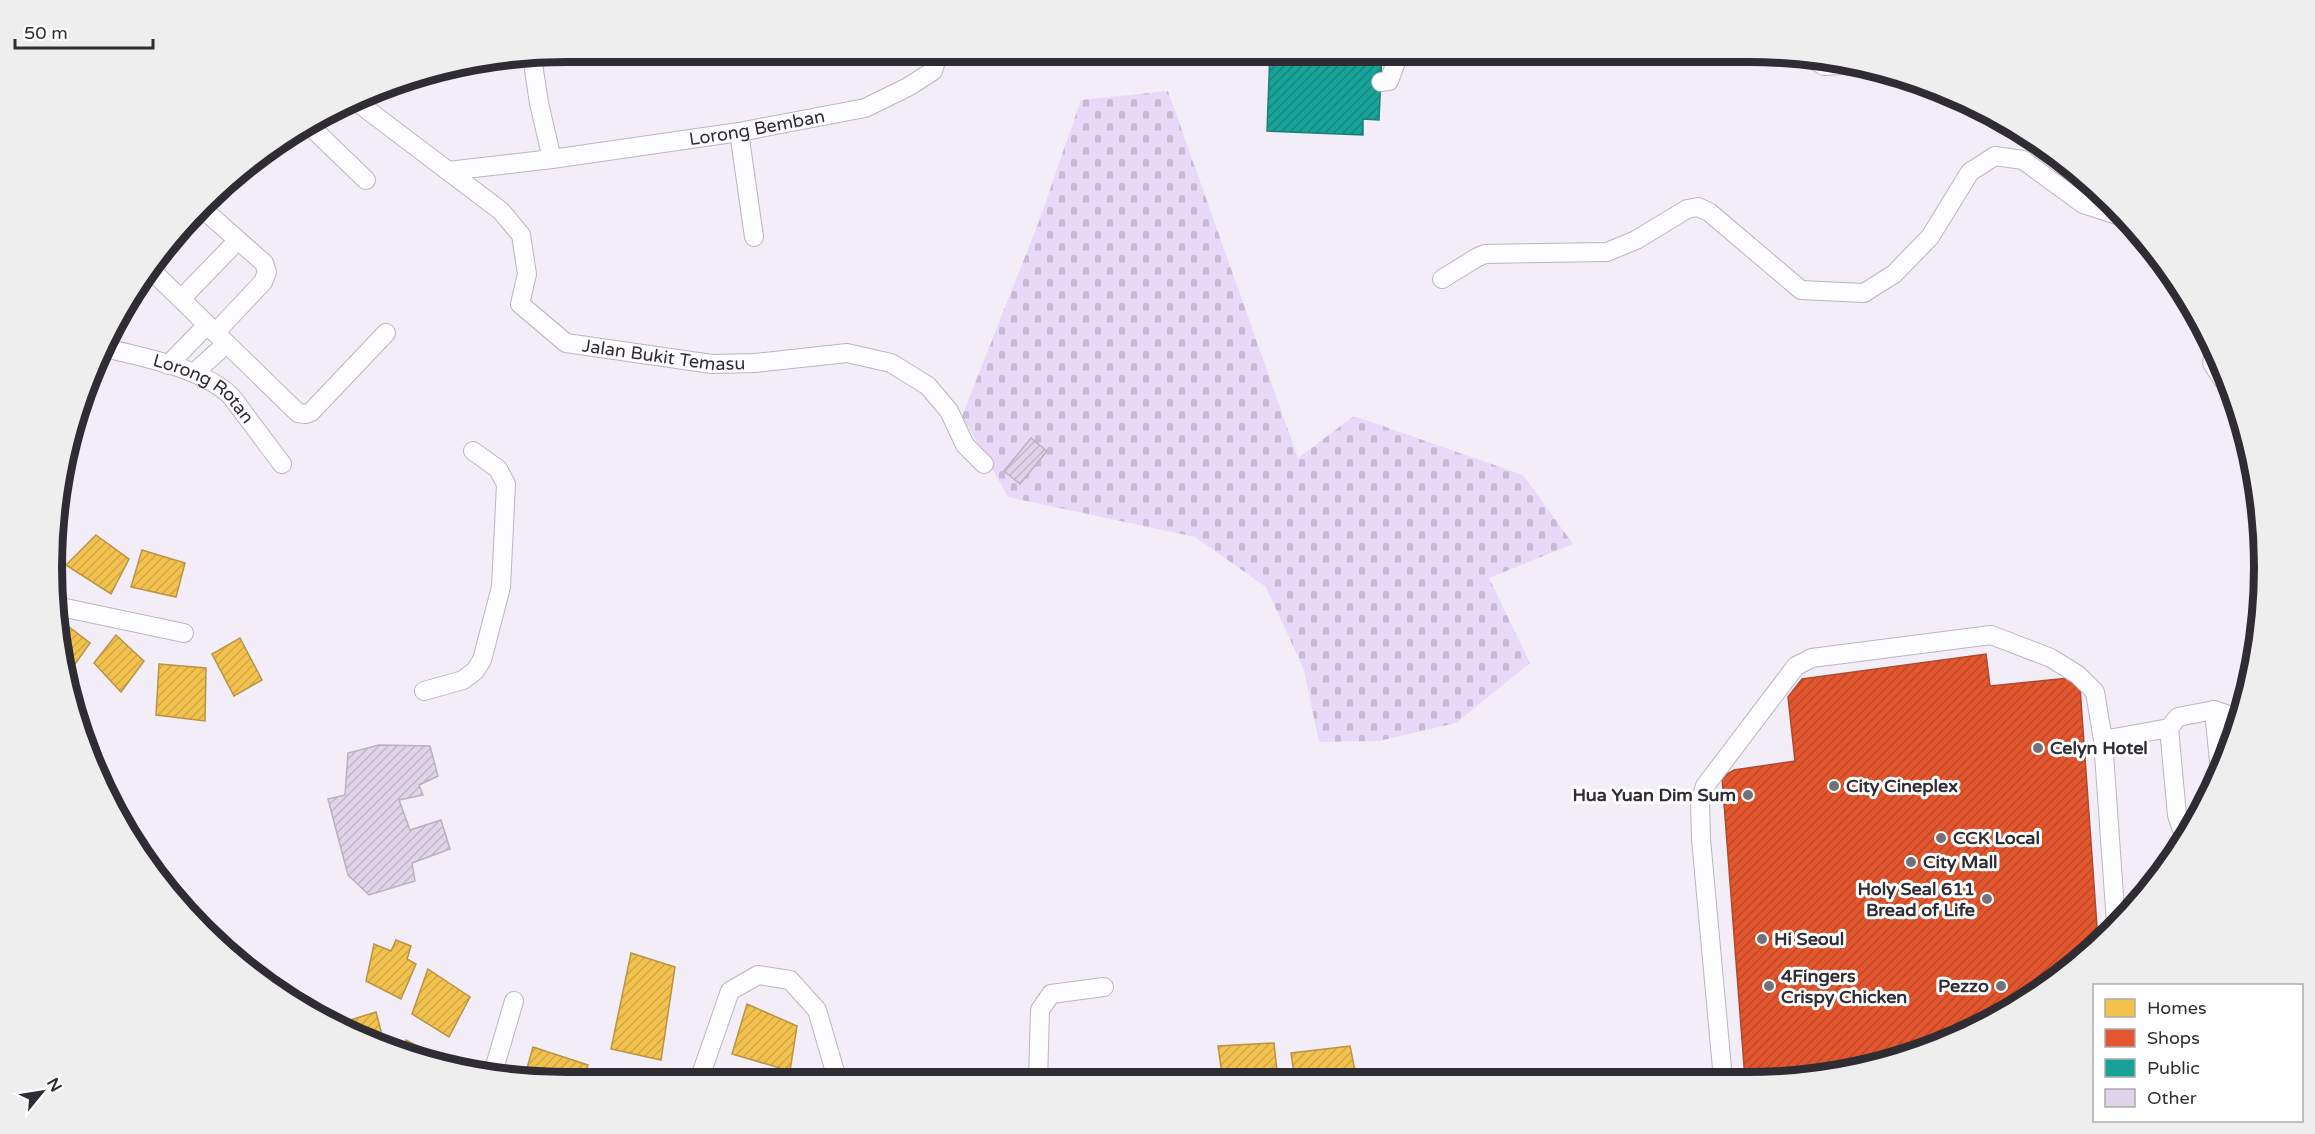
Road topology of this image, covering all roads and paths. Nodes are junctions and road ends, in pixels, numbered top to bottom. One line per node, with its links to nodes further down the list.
1 (936, 62): 7 (street, Lorong Bemban)
2 (1396, 62): 4 (street)
3 (533, 63): 8 (street)
4 (1381, 82)
5 (362, 106): 9 (street, Jalan Bukit Temasu)
6 (313, 129): 10 (street)
7 (739, 132): 8 (street, Lorong Bemban); 13 (street)
8 (552, 159): 9 (street, Lorong Bemban)
9 (448, 171): 25 (street, Jalan Bukit Temasu)
10 (366, 180)
11 (2107, 212): 16 (street)
12 (207, 213): 14 (street)
13 (754, 237)
14 (238, 240): 17 (street); 19 (street)
15 (155, 274): 17 (street)
16 (1442, 279)
17 (181, 299): 19 (street)
18 (386, 333): 19 (street)
19 (216, 334): 21 (street); 22 (street)
20 (111, 349): 21 (street, Lorong Rotan)
21 (168, 365): 22 (street, Lorong Rotan)
22 (194, 373): 24 (street, Lorong Rotan)
23 (473, 451): 28 (street)
24 (282, 464)
25 (984, 464)
26 (64, 608): 27 (street)
27 (184, 633)
28 (424, 691)
29 (2214, 710): 30 (street); 31 (street); 33 (street)
30 (2230, 717)
31 (2169, 728): 32 (street); 34 (street)
32 (2103, 740): 35 (street); 42 (street)
33 (2218, 752)
34 (2182, 826)
35 (2114, 914)
36 (1104, 987): 41 (street)
37 (514, 1001): 38 (street)
38 (495, 1067)
39 (703, 1072): 40 (street)
40 (835, 1072)
41 (1038, 1072)
42 (1722, 1072)

